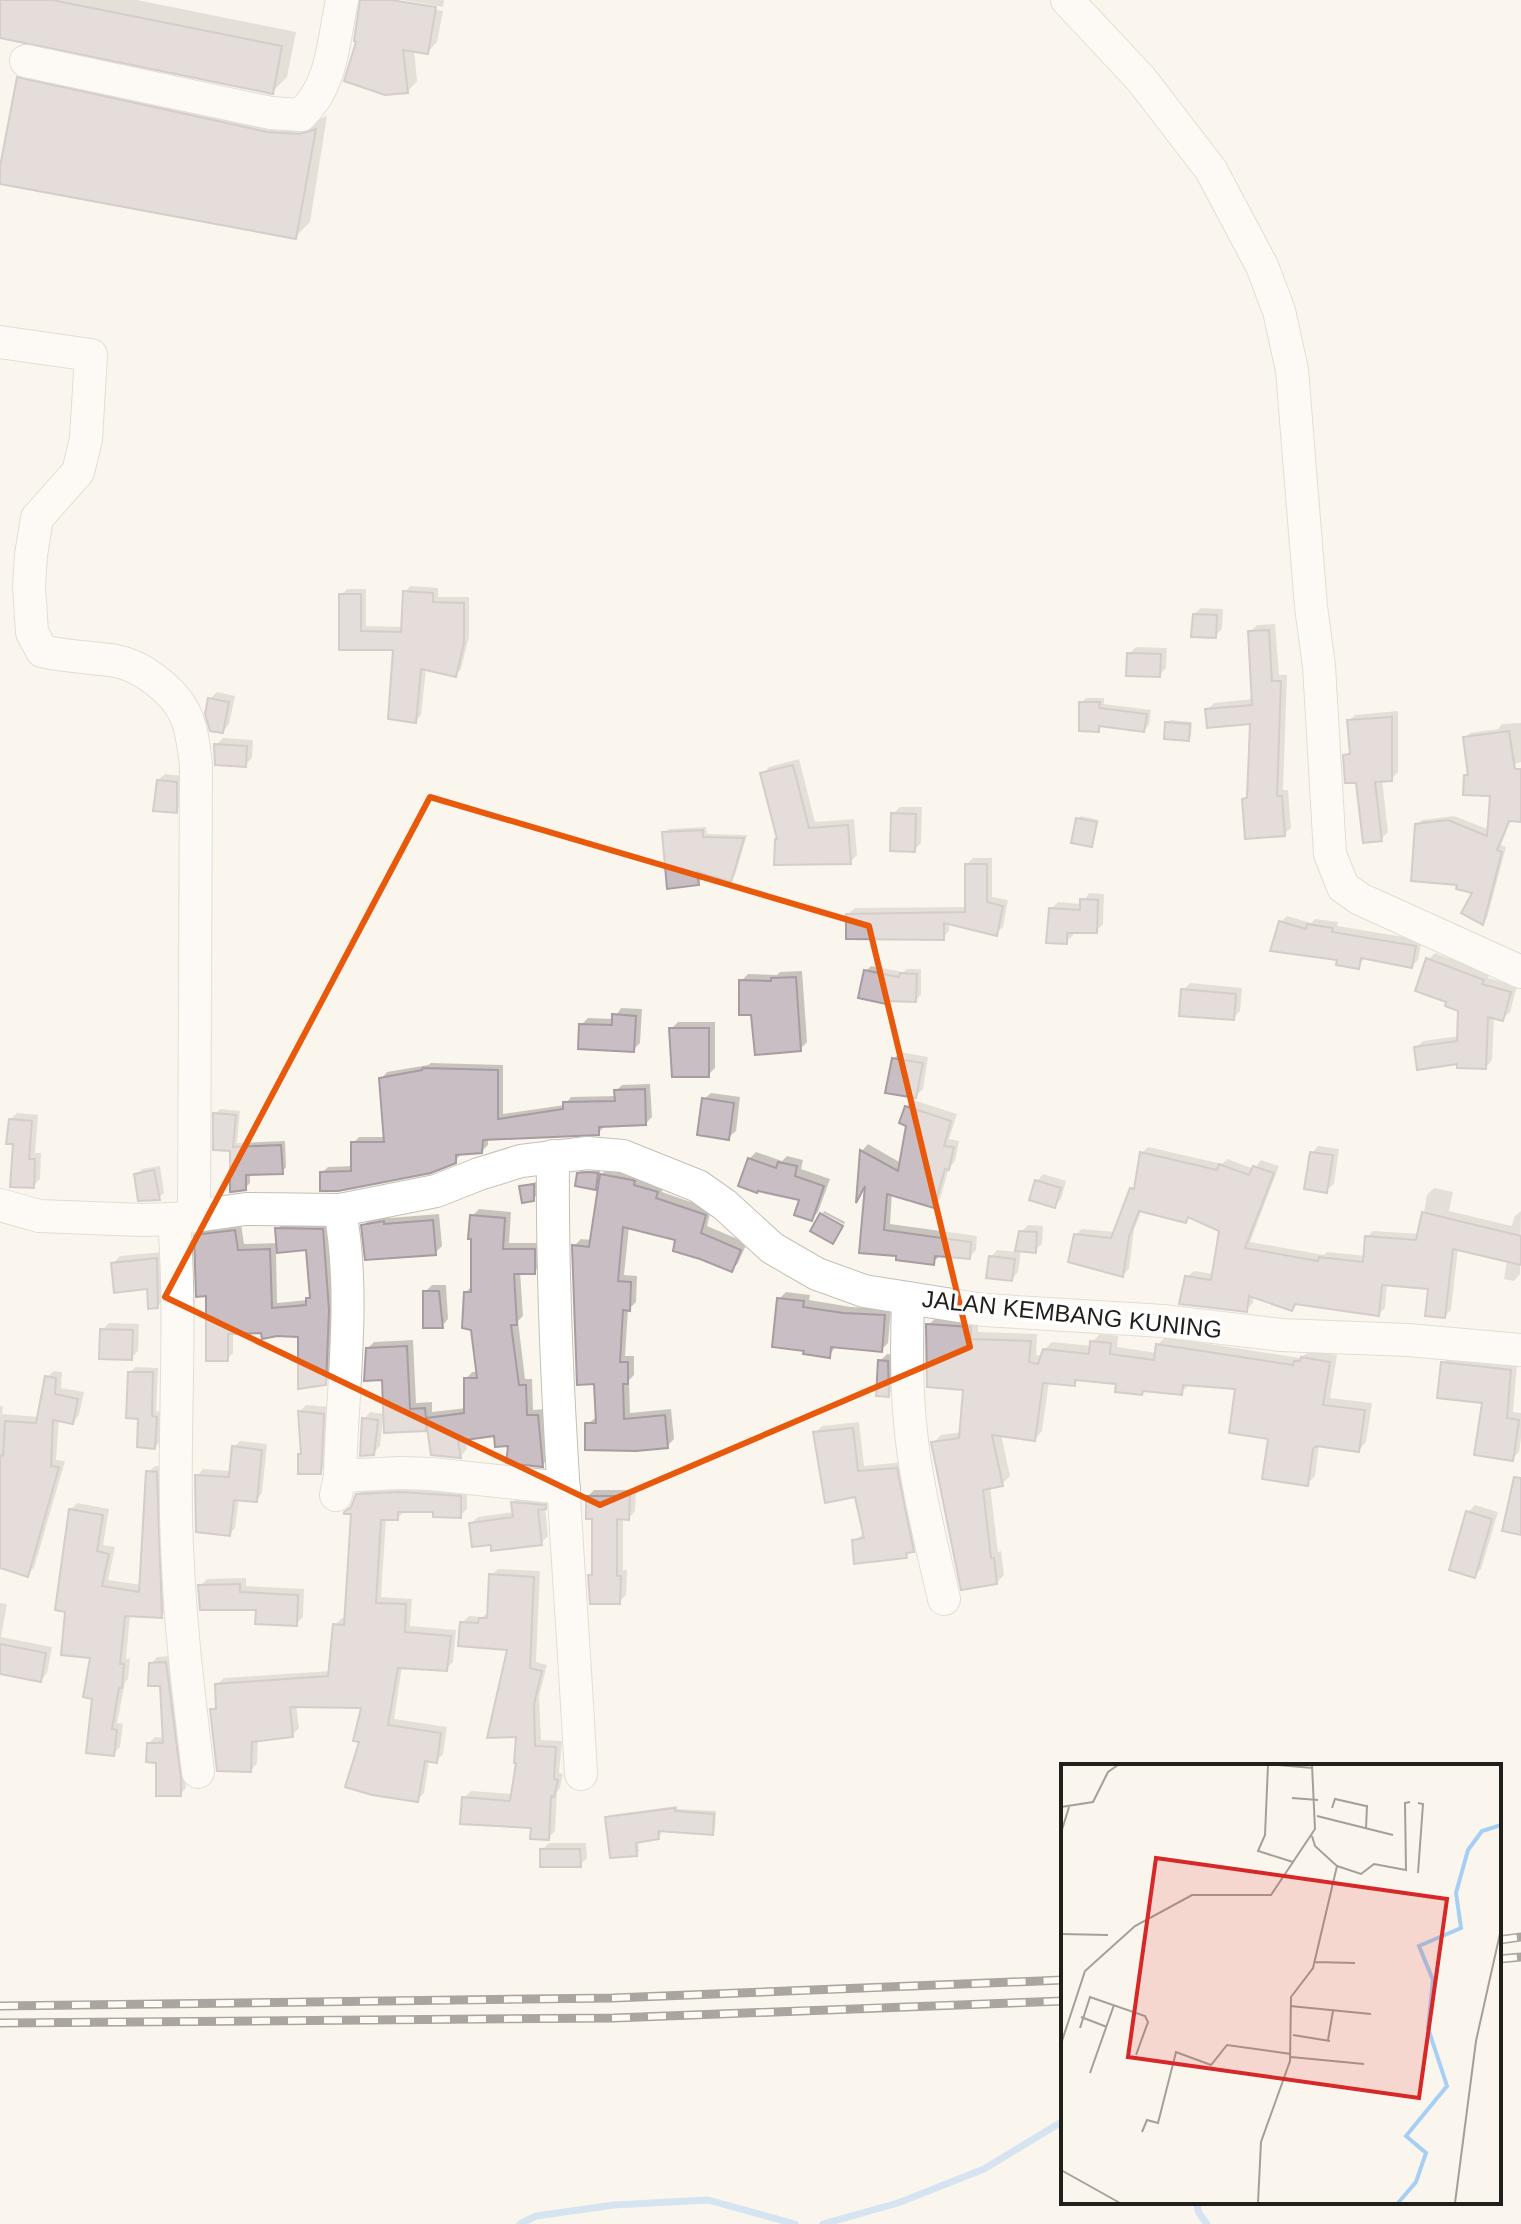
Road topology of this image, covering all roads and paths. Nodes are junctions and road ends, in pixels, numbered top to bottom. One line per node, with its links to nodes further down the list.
1 (342, 0): 3 (street)
2 (1067, 0): 5 (street)
3 (26, 61)
4 (0, 342): 9 (street)
5 (1521, 972)
6 (553, 1156): 8 (street, JALAN KEMBANG KUNING); 10 (street, JALAN KEMBANG KUNING); 12 (street)
7 (0, 1205): 9 (street, JALAN KEMBANG KUNING)
8 (340, 1210): 9 (street, JALAN KEMBANG KUNING); 12 (street)
9 (184, 1217): 14 (street)
10 (908, 1298): 11 (street, JALAN KEMBANG KUNING); 13 (street)
11 (1521, 1350)
12 (564, 1488): 15 (street)
13 (944, 1599)
14 (198, 1772)
15 (581, 1774)

